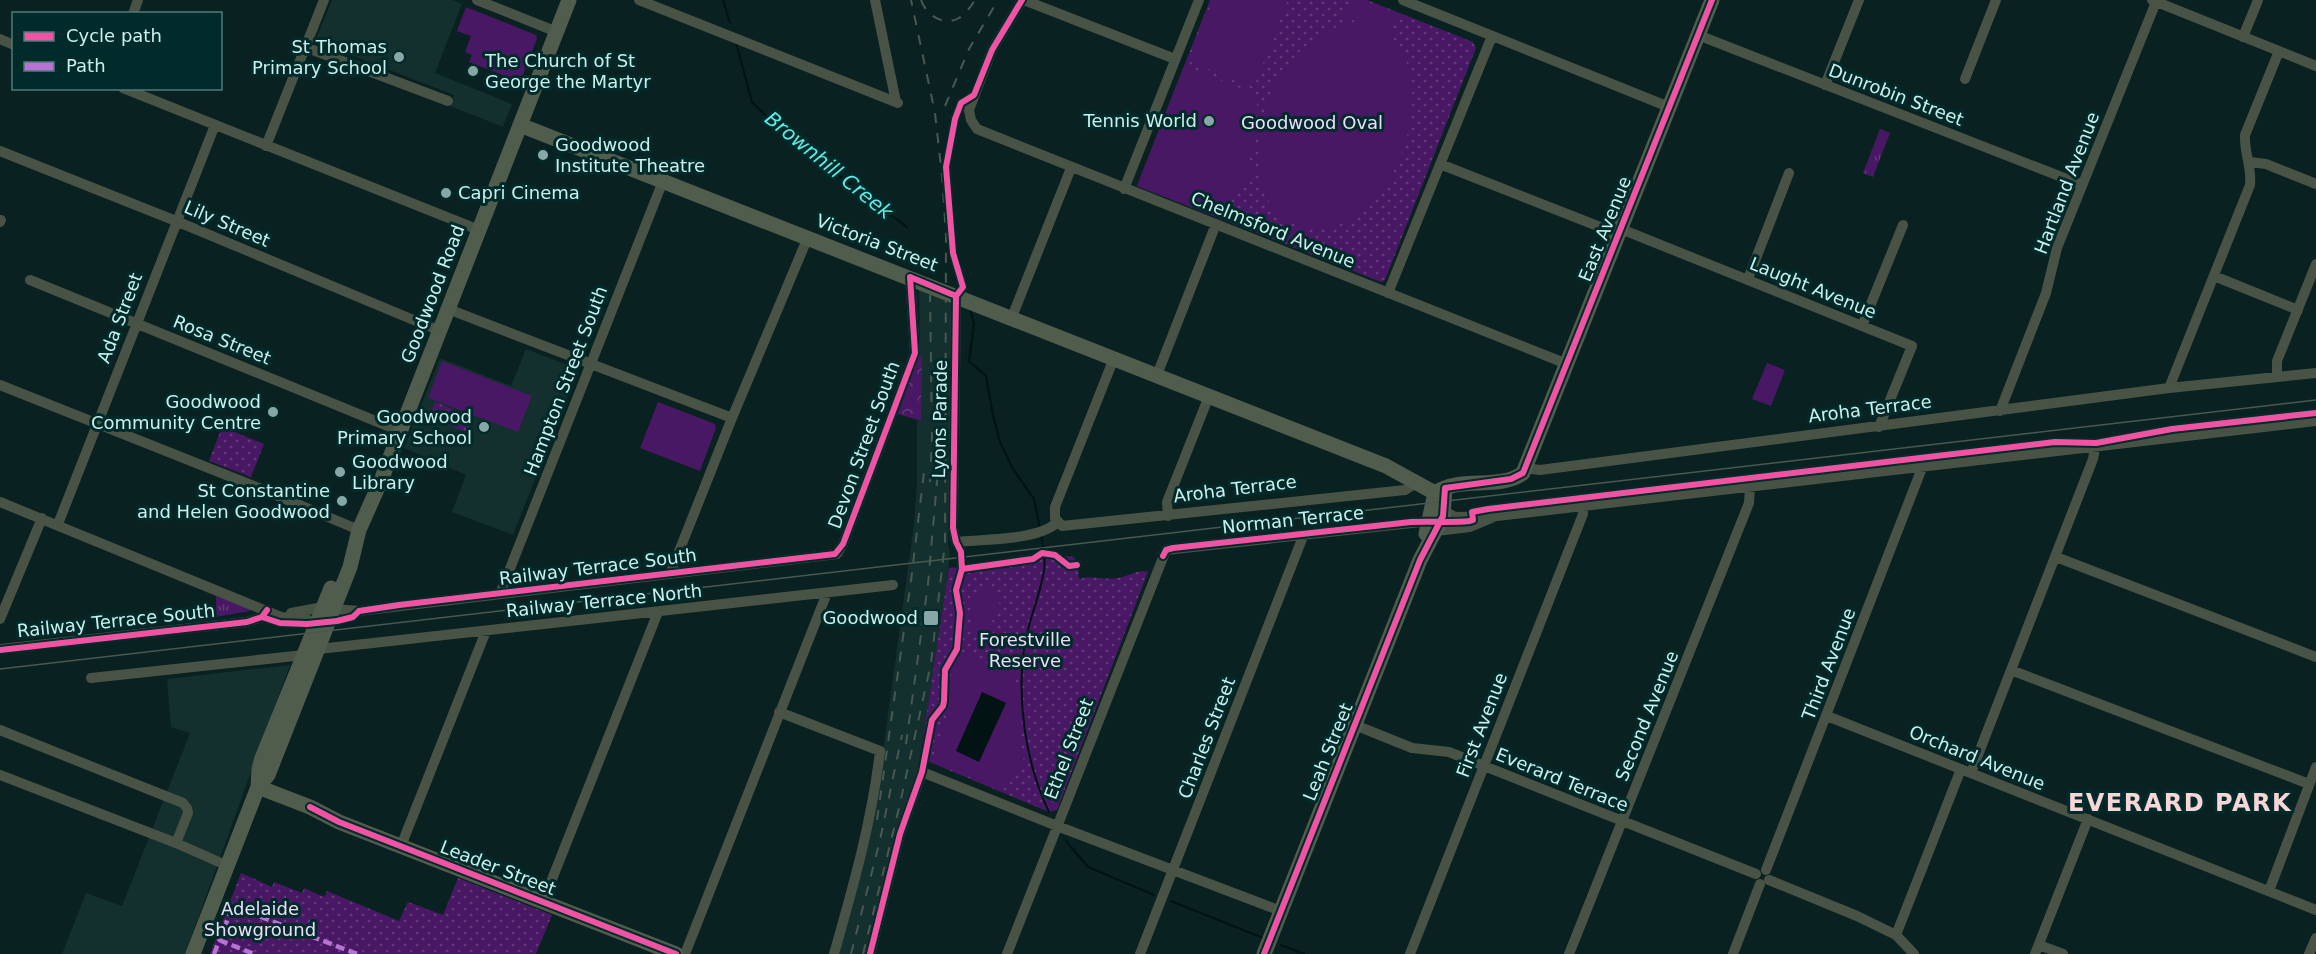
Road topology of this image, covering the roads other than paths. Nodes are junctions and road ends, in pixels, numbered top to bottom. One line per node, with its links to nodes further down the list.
1 (324, 0): 18 (street)
2 (477, 0): 14 (street)
3 (569, 0): 14 (street, Goodwood Road)
4 (639, 0): 5 (street)
5 (875, 0)
6 (1023, 0): 20 (street); 33 (street, Chelmsford Avenue)
7 (1199, 0): 20 (street)
8 (1405, 0): 16 (street)
9 (1712, 0): 15 (street, East Avenue)
10 (1858, 0): 23 (street)
11 (1996, 0): 22 (street)
12 (2258, 0): 17 (street)
13 (2154, 1): 17 (street); 37 (street, Hartland Avenue)
14 (557, 32): 28 (street, Goodwood Road)
15 (1698, 35): 23 (street, Dunrobin Street); 26 (street, East Avenue)
16 (1492, 36): 26 (street); 32 (street)
17 (2243, 37): 19 (street)
18 (305, 46): 25 (street); 29 (street)
19 (2279, 51): 21 (street); 31 (street)
20 (1176, 59): 38 (street)
21 (2316, 66)
22 (1965, 79)
23 (1825, 85): 37 (street, Dunrobin Street)
24 (128, 90): 27 (street)
25 (447, 101)
26 (1669, 107): 43 (street, East Avenue)
27 (215, 125): 29 (street); 39 (street, Ada Street)
28 (520, 125): 35 (street, Victoria Street); 42 (street, Goodwood Road)
29 (266, 146): 42 (street)
30 (0, 151): 39 (street, Lily Street)
31 (2250, 162): 36 (street); 46 (street)
32 (1440, 164): 43 (street, Laught Avenue); 50 (street)
33 (1071, 168): 38 (street, Chelmsford Avenue); 54 (street)
34 (1789, 173): 48 (street)
35 (663, 181): 44 (street, Victoria Street); 59 (street, Hampton Street South)
36 (2316, 184)
37 (2082, 185): 67 (street, Hartland Avenue)
38 (1124, 189): 40 (street, Chelmsford Avenue)
39 (176, 221): 55 (street, Ada Street); 57 (street, Lily Street)
40 (1216, 224): 50 (street, Chelmsford Avenue); 62 (street)
41 (1903, 225): 56 (street)
42 (479, 230): 52 (street, Goodwood Road)
43 (1619, 232): 48 (street, Laught Avenue); 60 (street, East Avenue)
44 (808, 237): 47 (street, Victoria Street); 68 (street)
45 (2316, 264): 53 (street)
46 (2214, 276): 53 (street); 65 (street)
47 (910, 277): 51 (street, Victoria Street); 91 (street, Devon Street South)
48 (1748, 279): 56 (street, Laught Avenue)
49 (30, 280): 55 (street, Rosa Street)
50 (1388, 294): 60 (street, Chelmsford Avenue)
51 (956, 296): 54 (street, Victoria Street); 86 (street, Lyons Parade)
52 (448, 309): 57 (street, Goodwood Road); 59 (street)
53 (2298, 310): 63 (street)
54 (1012, 317): 58 (street, Victoria Street)
55 (136, 322): 70 (street, Ada Street); 72 (street, Rosa Street)
56 (1863, 326): 71 (street, Laught Avenue)
57 (440, 331): 72 (street, Goodwood Road)
58 (1114, 358): 62 (street, Victoria Street); 86 (street)
59 (590, 364): 68 (street); 97 (street, Hampton Street South)
60 (1567, 364): 75 (street, East Avenue)
61 (2316, 373): 63 (street, Aroha Terrace)
62 (1157, 375): 66 (street, Victoria Street)
63 (2277, 377): 65 (street, Aroha Terrace)
64 (0, 385): 70 (street)
65 (2169, 388): 67 (street, Aroha Terrace)
66 (1209, 396): 74 (street, Victoria Street); 83 (street)
67 (2000, 411): 71 (street, Aroha Terrace)
68 (732, 418): 94 (street)
69 (2316, 422): 73 (street, Norman Terrace)
70 (97, 423): 87 (street, Ada Street); 89 (street)
71 (1879, 427): 75 (street, Aroha Terrace)
72 (400, 432): 89 (street, Goodwood Road)
73 (2095, 448): 76 (street, Norman Terrace); 93 (street)
74 (1386, 466): 77 (street, Victoria Street); 79 (street, Victoria Street)
75 (1525, 468): 79 (street, Aroha Terrace)
76 (1922, 468): 78 (street, Norman Terrace); 111 (street, Third Avenue)
77 (1421, 485): 79 (street, Victoria Street); 83 (street, Aroha Terrace)
78 (1750, 488): 81 (street, Norman Terrace); 121 (street, Second Avenue)
79 (1440, 491): 82 (street, Leah Street); 88 (street, Leah Street)
80 (0, 502): 85 (street)
81 (1582, 507): 84 (street, Norman Terrace); 114 (street, First Avenue)
82 (1444, 511): 84 (street, Norman Terrace); 88 (street, Leah Street)
83 (1168, 516): 86 (street, Aroha Terrace)
84 (1497, 516): 88 (street, Norman Terrace)
85 (42, 518): 87 (street); 101 (street)
86 (1055, 523)
87 (58, 524): 99 (street)
88 (1433, 526): 90 (street, Norman Terrace); 112 (street, Leah Street)
89 (358, 532): 98 (street, Goodwood Road)
90 (1304, 534): 92 (street, Norman Terrace); 126 (street, Charles Street)
91 (839, 551): 94 (street, Railway Terrace South)
92 (1163, 556): 122 (street, Ethel Street)
93 (2056, 557): 107 (street); 108 (street)
94 (670, 574): 97 (street, Railway Terrace South)
95 (893, 585): 96 (street, Railway Terrace North)
96 (827, 593): 100 (street, Railway Terrace North); 110 (street)
97 (500, 594): 98 (street, Railway Terrace South)
98 (328, 608): 99 (street, Railway Terrace South); 102 (street, Goodwood Road)
99 (267, 610): 102 (street); 105 (street, Railway Terrace South)
100 (658, 612): 103 (street, Railway Terrace North); 129 (street)
101 (0, 619)
102 (320, 628): 104 (street); 106 (street, Goodwood Road)
103 (486, 631): 104 (street, Railway Terrace North); 124 (street)
104 (343, 646): 106 (street, Railway Terrace North)
105 (0, 649)
106 (311, 652): 109 (street, Railway Terrace North); 119 (street, Goodwood Road)
107 (2316, 657)
108 (2010, 670): 116 (street); 118 (street)
109 (91, 678)
110 (779, 712): 137 (street); 138 (street)
111 (1827, 716): 116 (street, Orchard Avenue); 127 (street, Third Avenue)
112 (1355, 725): 114 (street, Everard Terrace); 131 (street, Leah Street)
113 (0, 730): 123 (street)
114 (1484, 766): 121 (street, Everard Terrace); 143 (street, First Avenue)
115 (2316, 767): 118 (street)
116 (1966, 771): 120 (street, Orchard Avenue); 132 (street)
117 (0, 775): 123 (street)
118 (2309, 784): 128 (street)
119 (258, 787): 124 (street, Leader Street); 125 (street, Goodwood Road)
120 (2088, 819): 128 (street, Orchard Avenue); 134 (street)
121 (1622, 822): 127 (street, Everard Terrace); 144 (street, Second Avenue)
122 (1057, 826): 126 (street); 139 (street); 140 (street, Ethel Street)
123 (176, 843): 125 (street)
124 (401, 846): 129 (street, Leader Street)
125 (228, 866): 135 (street, Goodwood Road)
126 (1173, 870): 131 (street); 141 (street, Charles Street)
127 (1763, 877): 132 (street, Everard Terrace); 145 (street, Third Avenue)
128 (2269, 891): 130 (street, Orchard Avenue)
129 (543, 902): 136 (street, Leader Street)
130 (2316, 910)
131 (1281, 911): 142 (street, Leah Street)
132 (1896, 935): 146 (street, Everard Terrace)
133 (2316, 938): 148 (street)
134 (2037, 949): 147 (street)
135 (193, 954)
136 (676, 954)
137 (685, 954)
138 (834, 954)
139 (870, 954)
140 (1007, 954)
141 (1140, 954)
142 (1264, 954)
143 (1410, 954)
144 (1569, 954)
145 (1733, 954)
146 (1914, 954)
147 (2063, 954)
148 (2309, 954)

